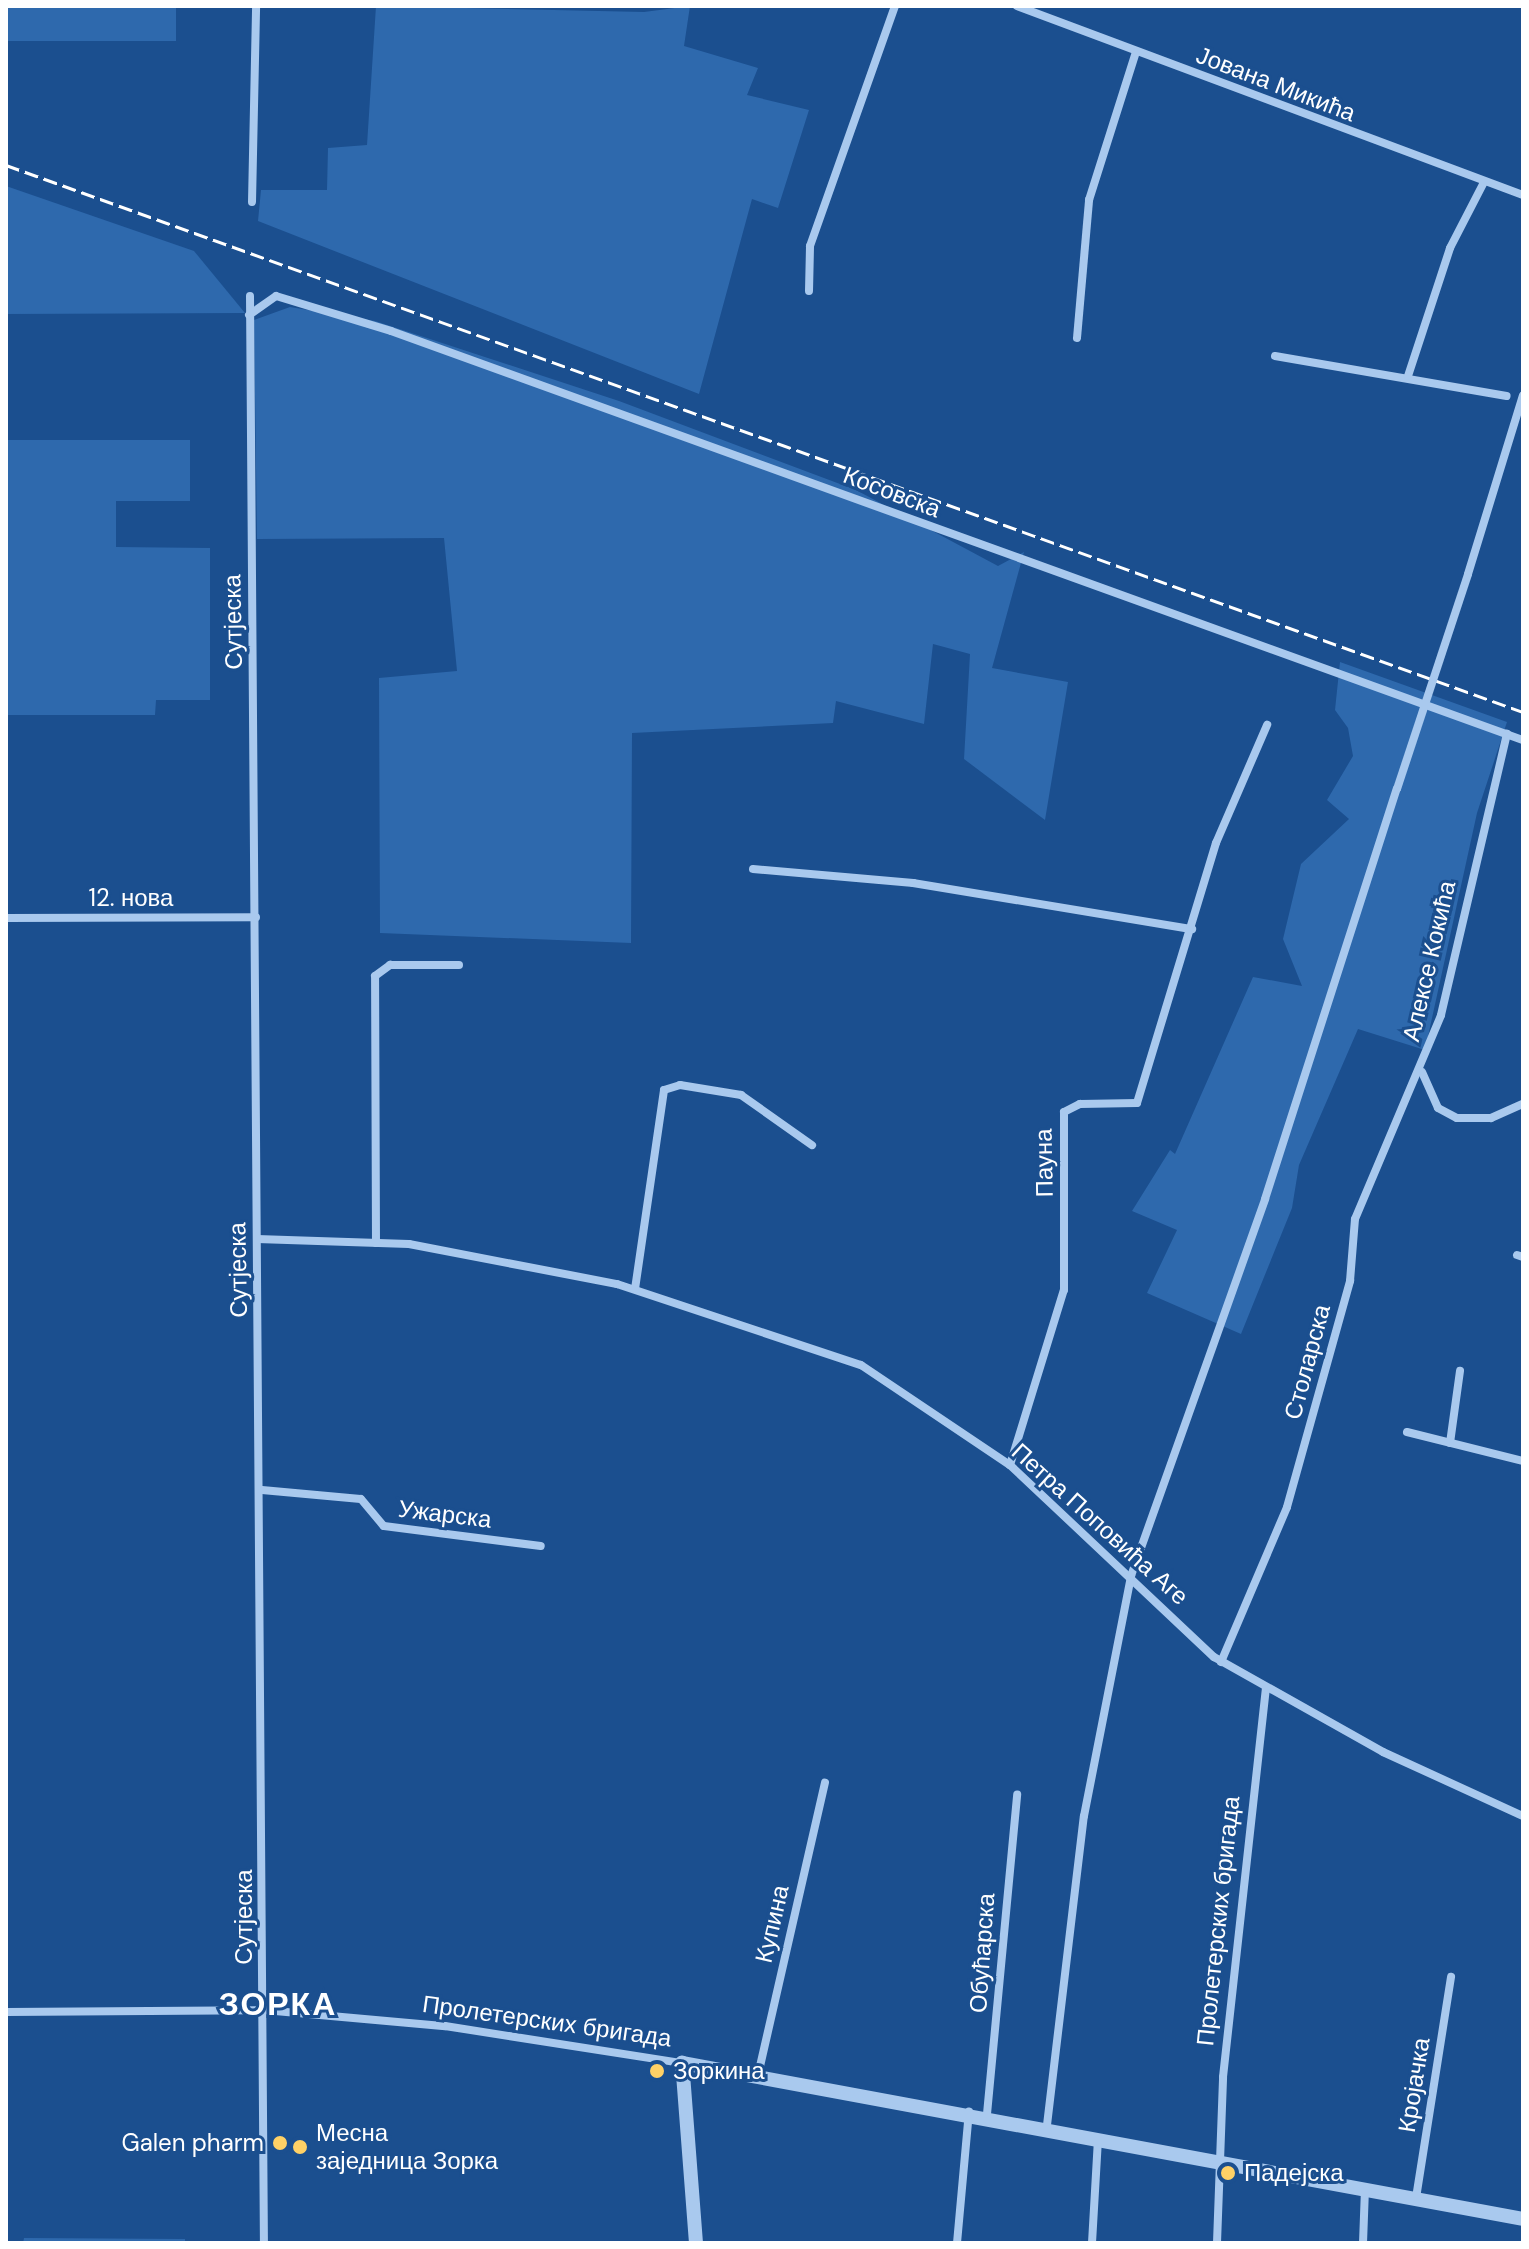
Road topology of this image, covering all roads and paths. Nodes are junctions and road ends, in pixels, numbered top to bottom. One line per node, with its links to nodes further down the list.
1 (256, 6): 7 (street)
2 (895, 6): 8 (street)
3 (1017, 6): 4 (street, Јована Микића)
4 (1136, 52): 5 (street, Јована Микића); 11 (street)
5 (1484, 182): 6 (street, Јована Микића); 13 (street)
6 (1523, 195)
7 (252, 202)
8 (809, 291)
9 (250, 296): 10 (street, Сутјеска)
10 (249, 315): 17 (street, Косовска); 20 (street, Сутјеска)
11 (1077, 338)
12 (1275, 356): 13 (street)
13 (1408, 376): 15 (street)
14 (1523, 395): 37 (street, bridge)
15 (1507, 396)
16 (1267, 725): 22 (street, Пауна)
17 (1507, 734): 18 (street, Косовска); 24 (street, Алексе Кокића)
18 (1523, 740)
19 (753, 869): 22 (street)
20 (256, 917): 21 (street, 12. нова); 27 (street, Сутјеска)
21 (6, 918)
22 (1192, 929): 34 (street, Пауна)
23 (459, 965): 28 (street)
24 (1422, 1072): 25 (street, Алексе Кокића); 38 (street, Столарска)
25 (1523, 1104)
26 (812, 1145): 29 (street)
27 (257, 1239): 28 (street, Петра Поповића Аге); 35 (street, Сутјеска)
28 (376, 1243): 29 (street, Петра Поповића Аге)
29 (635, 1289): 34 (street, Петра Поповића Аге)
30 (1460, 1371): 32 (street)
31 (1407, 1432): 32 (street)
32 (1450, 1443): 33 (street)
33 (1523, 1461)
34 (1010, 1465): 37 (street, Петра Поповића Аге)
35 (262, 1490): 36 (street, Ужарска); 44 (street, Сутјеска)
36 (541, 1546)
37 (1131, 1576): 38 (street, Петра Поповића Аге); 50 (street)
38 (1221, 1662): 39 (street, Петра Поповића Аге)
39 (1266, 1688): 42 (street, Петра Поповића Аге); 52 (street, Пролетерских бригада)
40 (825, 1783): 47 (street, Купина)
41 (1017, 1794): 49 (street, Обућарска)
42 (1523, 1816)
43 (1451, 1977): 54 (street, Кројачка)
44 (264, 2010): 45 (street, Пролетерских бригада); 46 (street, Пролетерских бригада); 56 (street, Сутјеска)
45 (6, 2012)
46 (682, 2063): 47 (street, Пролетерских бригада); 57 (street)
47 (758, 2075): 48 (street, Пролетерских бригада)
48 (969, 2111): 49 (street, Пролетерских бригада); 58 (street)
49 (987, 2114): 50 (street, Пролетерских бригада)
50 (1047, 2125): 51 (street, Пролетерских бригада)
51 (1099, 2135): 52 (street, Пролетерских бригада); 59 (street)
52 (1218, 2160): 53 (street, Пролетерских бригада); 60 (street)
53 (1365, 2188): 54 (street, Пролетерских бригада); 61 (street)
54 (1416, 2198): 55 (street, Пролетерских бригада)
55 (1523, 2219)
56 (264, 2243)
57 (696, 2243)
58 (957, 2243)
59 (1092, 2243)
60 (1217, 2243)
61 (1363, 2243)

